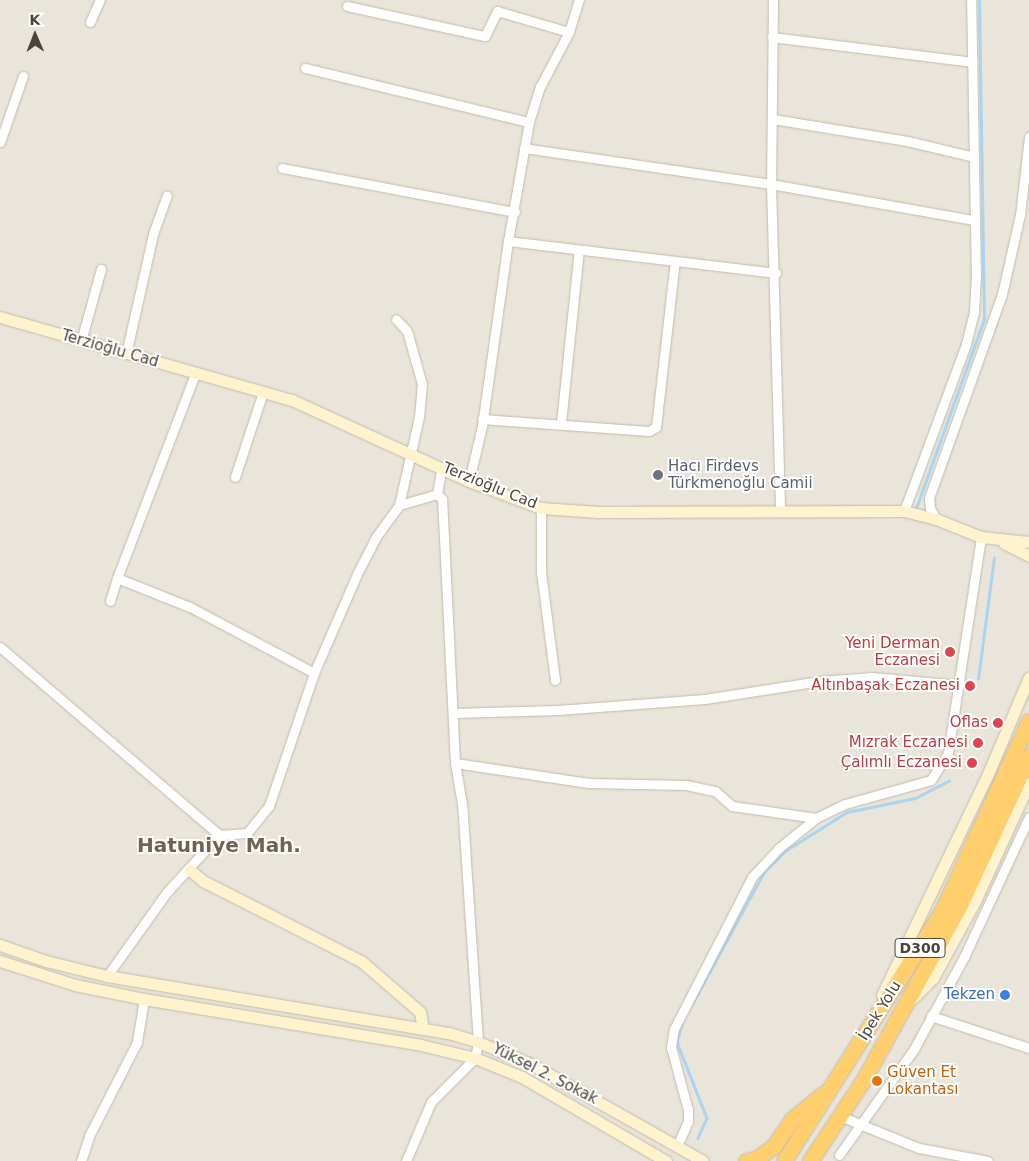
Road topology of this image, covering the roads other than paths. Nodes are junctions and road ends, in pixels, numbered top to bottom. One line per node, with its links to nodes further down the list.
1 (100, 0): 6 (street)
2 (579, 0): 7 (street)
3 (773, 0): 8 (street)
4 (971, 0): 9 (street)
5 (347, 6): 7 (street)
6 (90, 22)
7 (569, 32): 13 (street)
8 (772, 37): 9 (street); 12 (street)
9 (972, 62): 17 (street)
10 (305, 68): 13 (street)
11 (23, 76): 15 (street)
12 (773, 119): 17 (street); 19 (street)
13 (529, 122): 16 (street)
14 (1029, 137): 45 (street)
15 (0, 142)
16 (524, 148): 19 (street); 21 (street)
17 (974, 157): 22 (street)
18 (282, 168): 21 (street)
19 (771, 184): 22 (street); 27 (street)
20 (167, 195): 31 (street)
21 (515, 212): 23 (street)
22 (974, 220): 44 (street)
23 (508, 241): 24 (street); 34 (street)
24 (579, 250): 25 (street); 35 (street)
25 (675, 261): 27 (street); 35 (street)
26 (101, 269): 30 (street)
27 (776, 273): 43 (street)
28 (0, 318): 30 (street, Terzioğlu Cad)
29 (396, 319): 36 (street)
30 (81, 341): 31 (street, Terzioğlu Cad)
31 (126, 354): 32 (street, Terzioğlu Cad)
32 (195, 374): 33 (street, Terzioğlu Cad); 50 (street)
33 (263, 392): 36 (street, Terzioğlu Cad); 38 (street)
34 (482, 418): 35 (street); 39 (street)
35 (561, 423)
36 (412, 453): 37 (street, Terzioğlu Cad); 41 (street)
37 (442, 467): 39 (street, Terzioğlu Cad); 40 (street)
38 (235, 477)
39 (469, 481): 42 (street, Terzioğlu Cad)
40 (437, 494): 41 (street); 57 (street)
41 (399, 505): 53 (street)
42 (541, 508): 43 (street, Terzioğlu Cad); 55 (street)
43 (780, 509): 44 (street, Terzioğlu Cad)
44 (904, 511): 45 (street, Terzioğlu Cad)
45 (936, 519): 46 (street, Terzioğlu Cad)
46 (981, 537): 47 (street, Terzioğlu Cad); 56 (street)
47 (1000, 541): 48 (street, Terzioğlu Cad); 49 (street, Terzioğlu Cad)
48 (1029, 542)
49 (1029, 556)
50 (117, 578): 51 (street); 53 (street)
51 (110, 601)
52 (0, 647): 66 (street)
53 (314, 673): 66 (street)
54 (1029, 677): 75 (street)
55 (555, 680)
56 (959, 685): 57 (street); 65 (street)
57 (452, 713): 60 (street)
58 (1029, 721): 75 (highway, İpek Yolu / D300)
59 (1029, 756): 72 (highway, İpek Yolu / D300)
60 (455, 764): 65 (street); 76 (street)
61 (1029, 783): 62 (street)
62 (1018, 808): 63 (street); 72 (street)
63 (1029, 813)
64 (1029, 817): 73 (street)
65 (816, 818): 82 (street)
66 (219, 836): 67 (street)
67 (190, 870): 70 (street); 74 (street)
68 (0, 945): 70 (street, Yüksel 2. Sokak)
69 (0, 961): 71 (street, Yüksel 2. Sokak)
70 (108, 976): 74 (street, Yüksel 2. Sokak)
71 (144, 999): 78 (street, Yüksel 2. Sokak); 84 (street)
72 (904, 1007): 80 (highway, İpek Yolu / D300)
73 (931, 1016): 77 (street); 81 (street)
74 (423, 1029): 76 (street, Yüksel 2. Sokak)
75 (862, 1039): 79 (highway, İpek Yolu / D300)
76 (478, 1042): 78 (street); 82 (street, Yüksel 2. Sokak)
77 (1029, 1048)
78 (475, 1058): 85 (street); 86 (street, Yüksel 2. Sokak)
79 (836, 1083): 88 (highway); 89 (highway, İpek Yolu / D300)
80 (840, 1116): 81 (street); 90 (highway, İpek Yolu / D300)
81 (857, 1125): 83 (street); 91 (street)
82 (677, 1146): 87 (street, Yüksel 2. Sokak)
83 (839, 1155)
84 (81, 1161)
85 (406, 1161)
86 (666, 1161)
87 (703, 1161)
88 (746, 1161)
89 (784, 1161)
90 (810, 1161)
91 (988, 1161)

